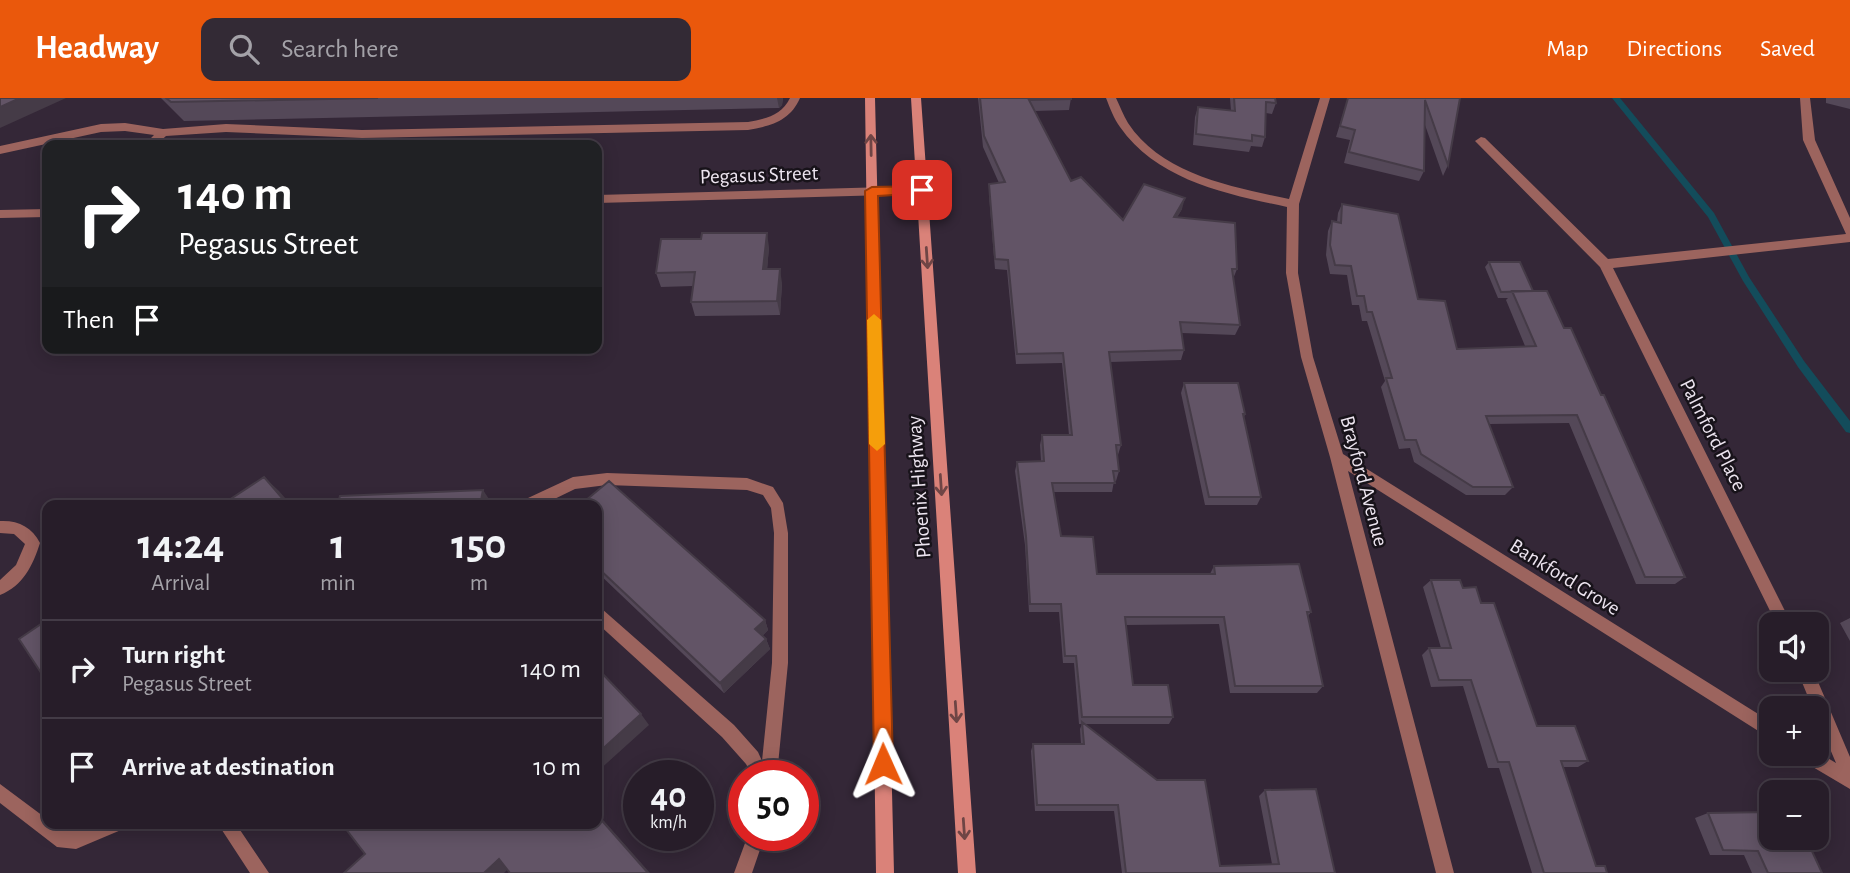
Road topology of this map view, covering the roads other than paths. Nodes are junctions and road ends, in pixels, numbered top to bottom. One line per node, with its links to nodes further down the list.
1 (795, 98): 7 (street)
2 (870, 98): 14 (main road, Phoenix Highway, one-way to 2)
3 (916, 98): 13 (main road, Phoenix Highway)
4 (1111, 98): 16 (street)
5 (1325, 98): 16 (street, Brayford Avenue)
6 (1805, 98): 19 (street)
7 (163, 133): 8 (street); 9 (street)
8 (46, 140)
9 (155, 140)
10 (42, 141): 12 (street)
11 (1481, 141): 21 (street, Palmford Place)
12 (0, 150)
13 (922, 190): 14 (street, Pegasus Street); 43 (main road, Phoenix Highway, one-way to 43)
14 (872, 191): 15 (street, Pegasus Street); 42 (main road, Phoenix Highway)
15 (602, 198)
16 (1293, 204): 22 (street, Brayford Avenue)
17 (42, 213): 18 (street)
18 (0, 214)
19 (1850, 231)
20 (1850, 238): 21 (street)
21 (1605, 264): 26 (street, Palmford Place)
22 (1337, 457): 29 (street, Bankford Grove); 44 (street, Brayford Avenue)
23 (537, 500): 31 (street)
24 (0, 527): 25 (street)
25 (0, 588)
26 (1779, 612)
27 (602, 618): 30 (street)
28 (1810, 682): 33 (street)
29 (1759, 723)
30 (753, 760)
31 (770, 760)
32 (1828, 766): 33 (street)
33 (1850, 779)
34 (0, 792): 35 (street)
35 (42, 826)
36 (46, 829): 37 (street)
37 (103, 829)
38 (229, 829): 40 (street)
39 (751, 851): 41 (street)
40 (260, 873)
41 (743, 873)
42 (885, 873)
43 (967, 873)
44 (1445, 873)

